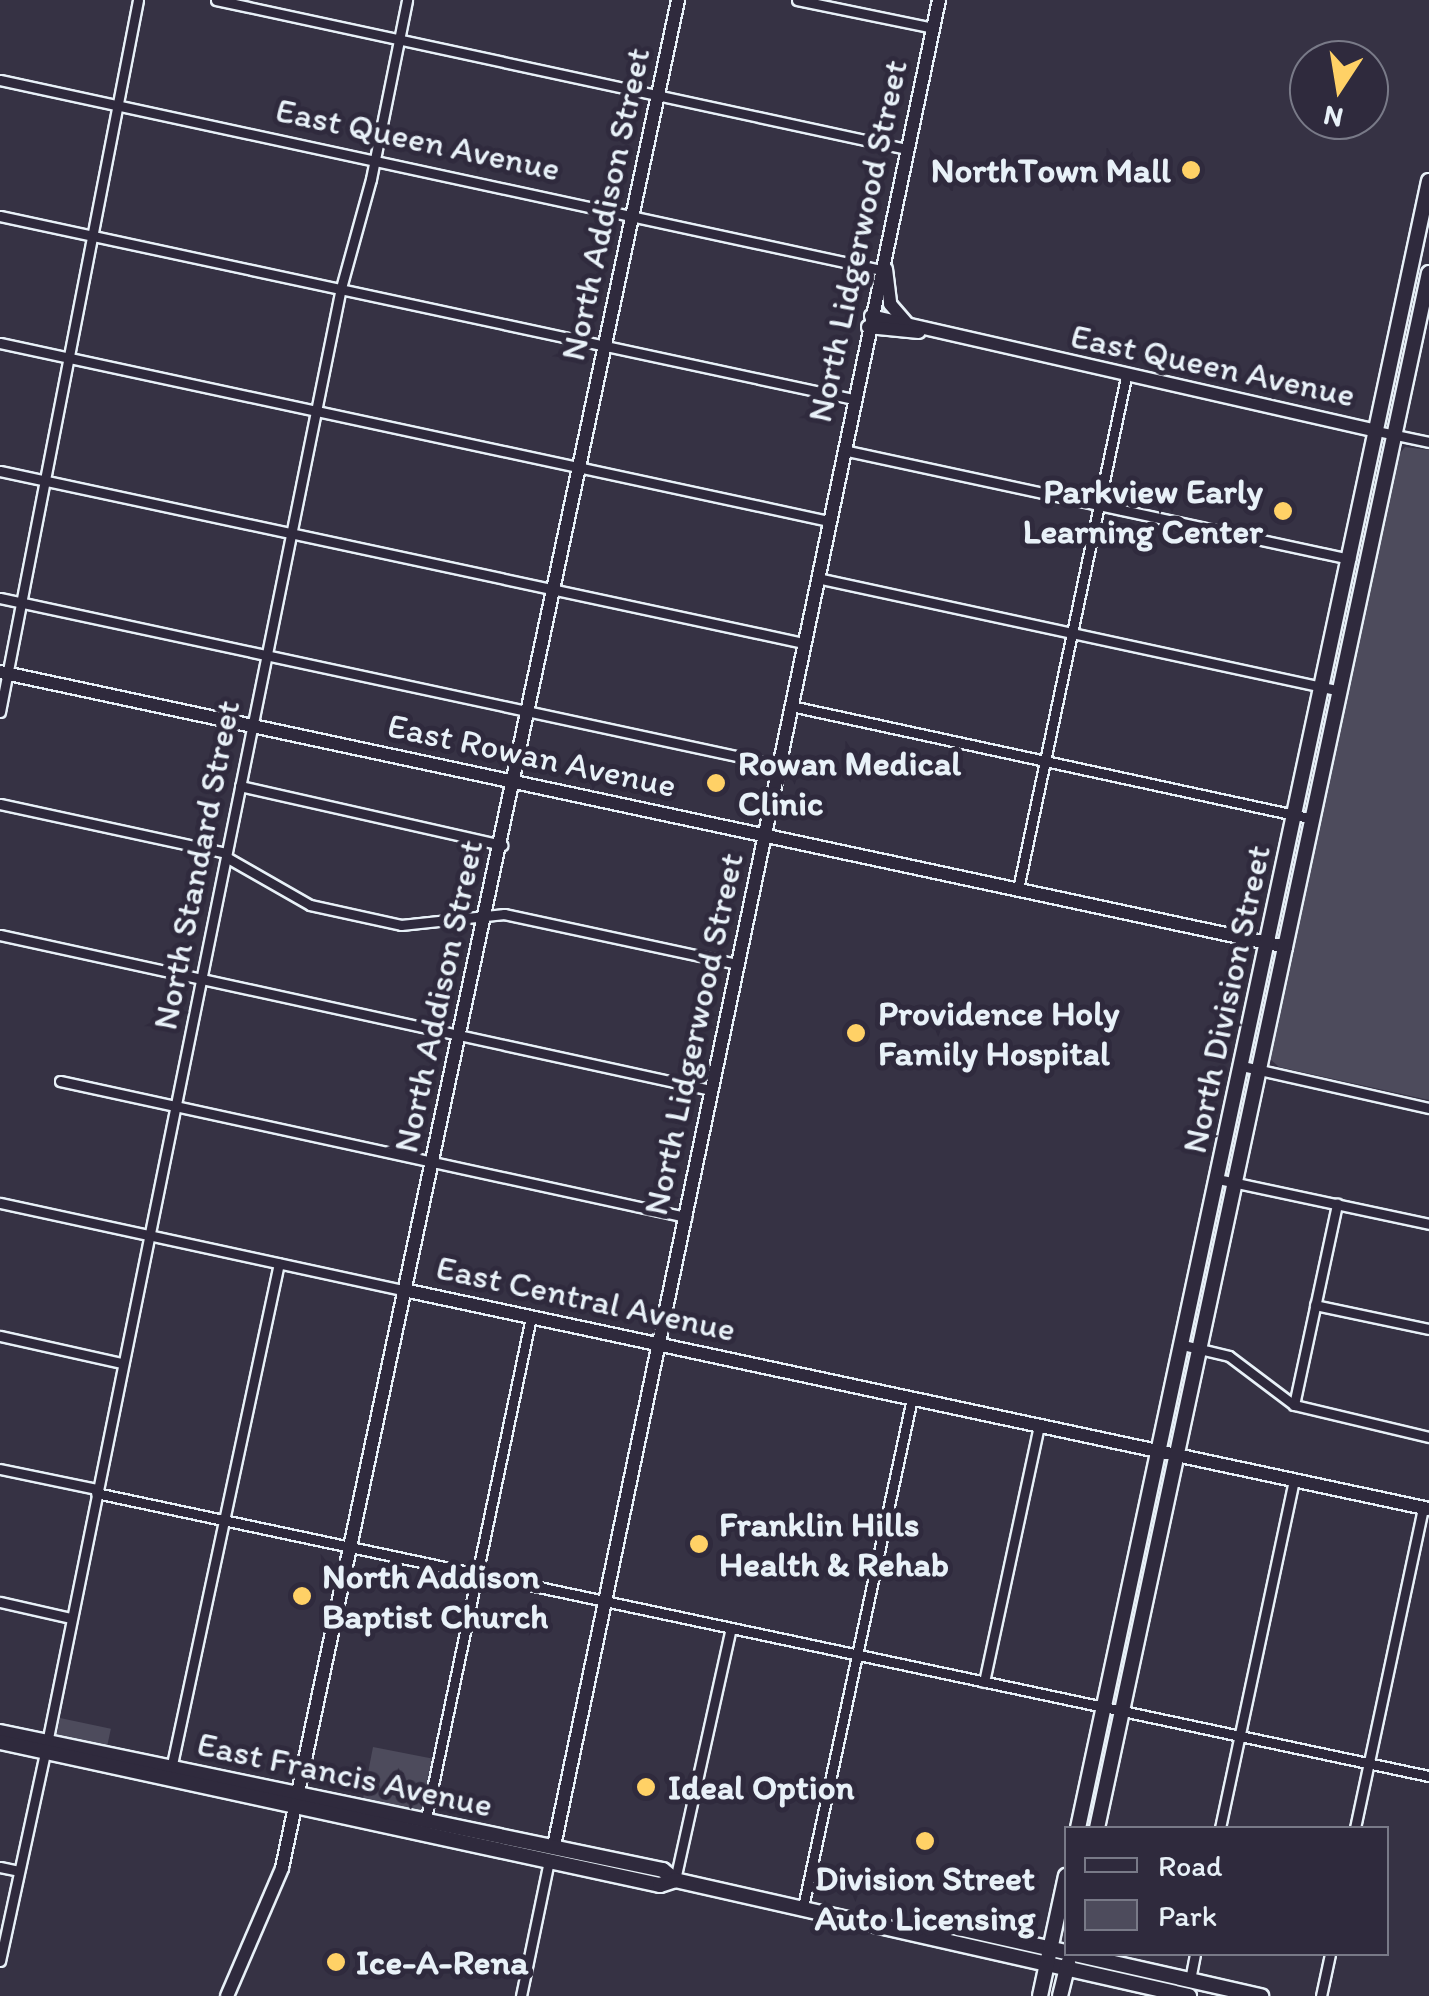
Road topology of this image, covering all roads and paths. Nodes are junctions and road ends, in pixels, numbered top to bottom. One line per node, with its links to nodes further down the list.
1 (138, 0): 11 (street)
2 (216, 0): 8 (street)
3 (407, 0): 8 (street, North Standard Street)
4 (678, 0): 10 (street, North Addison Street)
5 (796, 0): 7 (street)
6 (939, 0): 7 (street, North Lidgerwood Street)
7 (934, 28): 12 (street, North Lidgerwood Street)
8 (399, 40): 10 (street); 13 (street, North Standard Street)
9 (0, 80): 11 (street, East Queen Avenue)
10 (658, 96): 12 (street); 16 (street, North Addison Street)
11 (116, 105): 13 (street, East Queen Avenue); 17 (street)
12 (907, 149): 18 (street, North Lidgerwood Street)
13 (376, 159): 16 (street, East Queen Avenue); 20 (street, North Standard Street)
14 (1429, 181): 29 (main road, North Division Street)
15 (0, 216): 17 (street)
16 (634, 217): 18 (street, East Queen Avenue); 24 (street, North Addison Street)
17 (90, 236): 20 (street); 25 (street)
18 (883, 263): 21 (street, North Lidgerwood Street); 22 (street)
19 (1429, 272): 30 (main road, North Division Street)
20 (340, 288): 24 (street); 28 (street, North Standard Street)
21 (870, 322): 22 (street, East Queen Avenue); 27 (street, North Lidgerwood Street)
22 (914, 328): 26 (street, East Queen Avenue)
23 (0, 343): 25 (street)
24 (606, 347): 27 (street); 33 (street, North Addison Street)
25 (67, 357): 28 (street); 35 (street)
26 (1126, 377): 29 (street, East Queen Avenue); 36 (street)
27 (853, 399): 32 (street, North Lidgerwood Street)
28 (316, 411): 33 (street); 38 (street, North Standard Street)
29 (1377, 431): 30 (street); 39 (main road, North Division Street)
30 (1394, 434): 31 (street); 49 (main road, North Division Street)
31 (1429, 442)
32 (843, 450): 36 (street); 37 (street, North Lidgerwood Street)
33 (582, 468): 37 (street); 41 (street, North Addison Street)
34 (0, 470): 35 (street)
35 (45, 480): 38 (street); 43 (street)
36 (1099, 505): 39 (street); 44 (street)
37 (828, 521): 40 (street, North Lidgerwood Street)
38 (291, 533): 41 (street); 46 (street, North Standard Street)
39 (1350, 558): 48 (main road, North Division Street)
40 (817, 578): 44 (street); 45 (street, North Lidgerwood Street)
41 (556, 590): 45 (street); 52 (street, North Addison Street)
42 (0, 598): 43 (street)
43 (23, 603): 46 (street); 47 (street)
44 (1072, 634): 48 (street); 54 (street)
45 (804, 643): 50 (street, North Lidgerwood Street)
46 (267, 654): 52 (street); 53 (street, North Standard Street)
47 (4, 673): 51 (street); 53 (street, East Rowan Avenue)
48 (1323, 686): 49 (street); 59 (main road, North Division Street)
49 (1340, 691): 60 (main road, North Division Street)
50 (790, 706): 54 (street); 55 (street, North Lidgerwood Street)
51 (0, 712)
52 (531, 713): 55 (street); 56 (street, North Addison Street)
53 (253, 726): 56 (street, East Rowan Avenue); 57 (street, North Standard Street)
54 (1045, 761): 59 (street); 64 (street)
55 (778, 765): 61 (street, North Lidgerwood Street)
56 (516, 783): 61 (street, East Rowan Avenue); 62 (street, North Addison Street)
57 (240, 786): 62 (street); 63 (street, North Standard Street)
58 (0, 804): 63 (street)
59 (1296, 815): 60 (street); 67 (main road, North Division Street)
60 (1313, 819): 68 (main road, North Division Street)
61 (764, 836): 64 (street, East Rowan Avenue); 69 (street, North Lidgerwood Street)
62 (502, 845): 65 (street, North Addison Street)
63 (226, 855): 65 (street); 70 (street, North Standard Street)
64 (1018, 889): 67 (street, East Rowan Avenue)
65 (487, 915): 69 (street); 71 (street, North Addison Street)
66 (0, 935): 70 (street)
67 (1268, 942): 68 (street, East Rowan Avenue); 72 (main road, North Division Street)
68 (1286, 946): 73 (main road, North Division Street)
69 (738, 964): 75 (street, North Lidgerwood Street)
70 (201, 979): 71 (street); 76 (street, North Standard Street)
71 (461, 1037): 75 (street); 78 (street, North Addison Street)
72 (1242, 1066): 73 (street); 79 (main road, North Division Street)
73 (1260, 1070): 77 (street); 80 (main road, North Division Street)
74 (60, 1081): 76 (street)
75 (712, 1090): 83 (street, North Lidgerwood Street)
76 (176, 1106): 78 (street); 85 (street, North Standard Street)
77 (1429, 1108)
78 (432, 1164): 83 (street); 87 (street, North Addison Street)
79 (1218, 1180): 80 (street); 93 (main road, North Division Street)
80 (1236, 1184): 82 (street); 94 (main road, North Division Street)
81 (0, 1204): 85 (street, East Central Avenue)
82 (1337, 1204): 84 (street); 88 (street)
83 (686, 1216): 92 (street, North Lidgerwood Street)
84 (1429, 1224)
85 (148, 1236): 86 (street, East Central Avenue); 95 (street, North Standard Street)
86 (278, 1263): 87 (street, East Central Avenue); 106 (street)
87 (404, 1290): 89 (street, East Central Avenue); 107 (street, North Addison Street)
88 (1316, 1305): 90 (street); 97 (street)
89 (531, 1317): 92 (street, East Central Avenue); 108 (street)
90 (1429, 1329)
91 (0, 1336): 95 (street)
92 (659, 1344): 96 (street, East Central Avenue); 109 (street, North Lidgerwood Street)
93 (1183, 1345): 94 (street); 100 (main road, North Division Street)
94 (1202, 1349): 97 (street); 101 (main road, North Division Street)
95 (122, 1363): 104 (street, North Standard Street)
96 (912, 1398): 98 (street, East Central Avenue); 113 (street)
97 (1294, 1406): 99 (street)
98 (1039, 1425): 100 (street, East Central Avenue); 114 (street)
99 (1429, 1437)
100 (1161, 1451): 101 (street, East Central Avenue); 115 (main road, North Division Street)
101 (1179, 1454): 103 (street, East Central Avenue); 116 (main road, North Division Street)
102 (0, 1469): 104 (street)
103 (1294, 1479): 105 (street, East Central Avenue); 118 (street)
104 (97, 1491): 106 (street); 111 (street, North Standard Street)
105 (1426, 1508): 121 (street)
106 (222, 1520): 107 (street); 122 (street)
107 (350, 1547): 108 (street); 124 (street, North Addison Street)
108 (478, 1574): 109 (street); 129 (street)
109 (604, 1601): 112 (street); 130 (street, North Lidgerwood Street)
110 (0, 1602): 111 (street)
111 (71, 1618): 120 (street, North Standard Street)
112 (731, 1628): 113 (street); 133 (street)
113 (857, 1655): 114 (street); 135 (street)
114 (984, 1682): 115 (street)
115 (1104, 1707): 116 (street); 125 (main road, North Division Street)
116 (1123, 1711): 118 (street); 126 (main road, North Division Street)
117 (0, 1732): 120 (main road, East Francis Avenue)
118 (1240, 1736): 121 (street); 127 (street)
119 (0, 1742): 120 (main road, East Francis Avenue)
120 (46, 1748): 122 (main road, East Francis Avenue); 124 (main road, East Francis Avenue); 132 (street, North Standard Street)
121 (1369, 1763): 123 (street); 128 (street)
122 (171, 1769): 124 (main road, East Francis Avenue)
123 (1429, 1776)
124 (296, 1803): 129 (main road, East Francis Avenue); 145 (street, North Addison Street)
125 (1078, 1826)
126 (1097, 1826)
127 (1220, 1826)
128 (1355, 1826)
129 (424, 1829): 130 (main road, East Francis Avenue); 130 (main road, East Francis Avenue)
130 (552, 1854): 133 (main road, East Francis Avenue); 133 (main road, East Francis Avenue); 146 (street, North Lidgerwood Street)
131 (0, 1867): 132 (street)
132 (18, 1871): 142 (street, North Standard Street)
133 (675, 1880): 135 (main road, East Francis Avenue)
134 (1064, 1885): 137 (main road)
135 (803, 1908): 136 (main road, East Francis Avenue)
136 (932, 1933): 137 (main road, East Francis Avenue); 143 (main road, East Francis Avenue)
137 (1050, 1948): 138 (main road, East Francis Avenue); 143 (main road)
138 (1064, 1955)
139 (1195, 1956): 144 (street)
140 (1330, 1956): 150 (street)
141 (1069, 1957): 143 (main road, East Francis Avenue); 144 (main road); 148 (main road)
142 (0, 1961)
143 (1045, 1966): 147 (main road)
144 (1188, 1992): 149 (main road)
145 (227, 1996)
146 (521, 1996)
147 (1040, 1996)
148 (1060, 1996)
149 (1262, 1996)
150 (1321, 1996)

